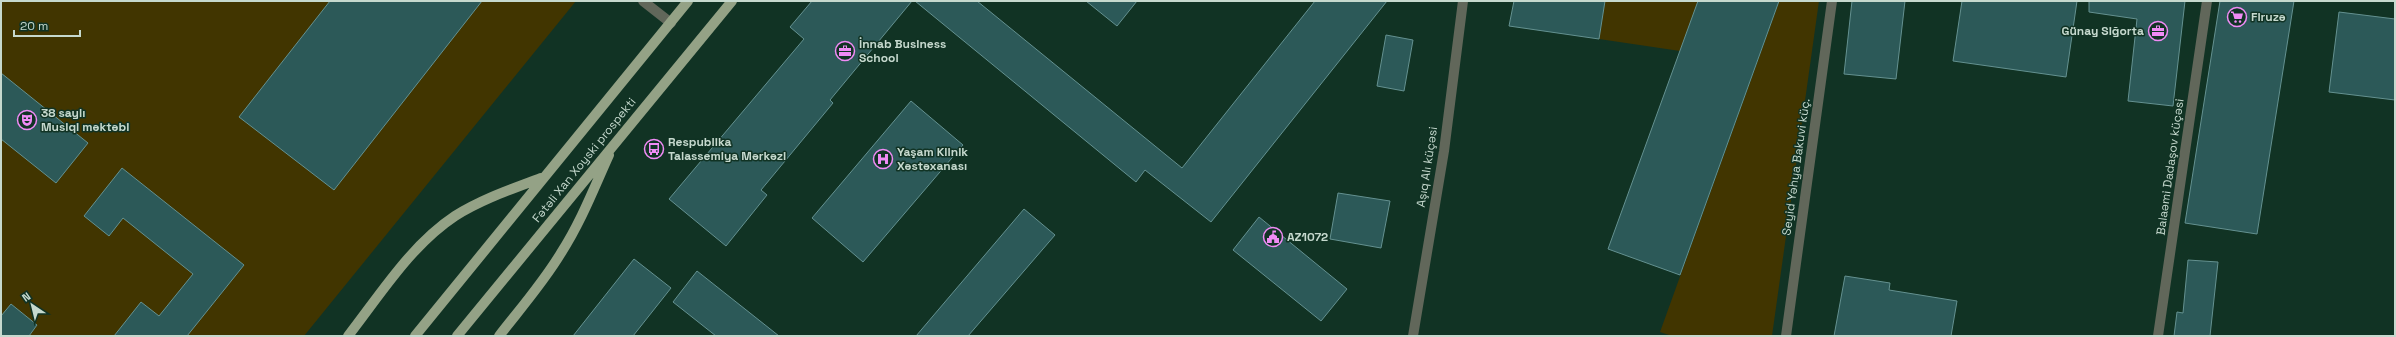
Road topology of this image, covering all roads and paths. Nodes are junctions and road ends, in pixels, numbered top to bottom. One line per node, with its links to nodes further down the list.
1 (643, 1): 7 (street)
2 (688, 1): 7 (main road, Fətəli Xan Xoyski prospekti)
3 (732, 1): 8 (main road, Fətəli Xan Xoyski prospekti)
4 (1463, 1): 14 (street, Aşıq Alı küçəsi)
5 (1832, 1): 15 (street, Seyid Yəhya Bakuvi küç.)
6 (2207, 1): 16 (street, Balaəmi Dadaşov küçəsi)
7 (671, 23): 9 (main road, Fətəli Xan Xoyski prospekti)
8 (615, 142): 12 (main road, Fətəli Xan Xoyski prospekti); 13 (main road)
9 (543, 177): 10 (main road); 11 (main road, Fətəli Xan Xoyski prospekti)
10 (348, 336)
11 (415, 336)
12 (457, 336)
13 (499, 336)
14 (1413, 336)
15 (1786, 336)
16 (2158, 336)

